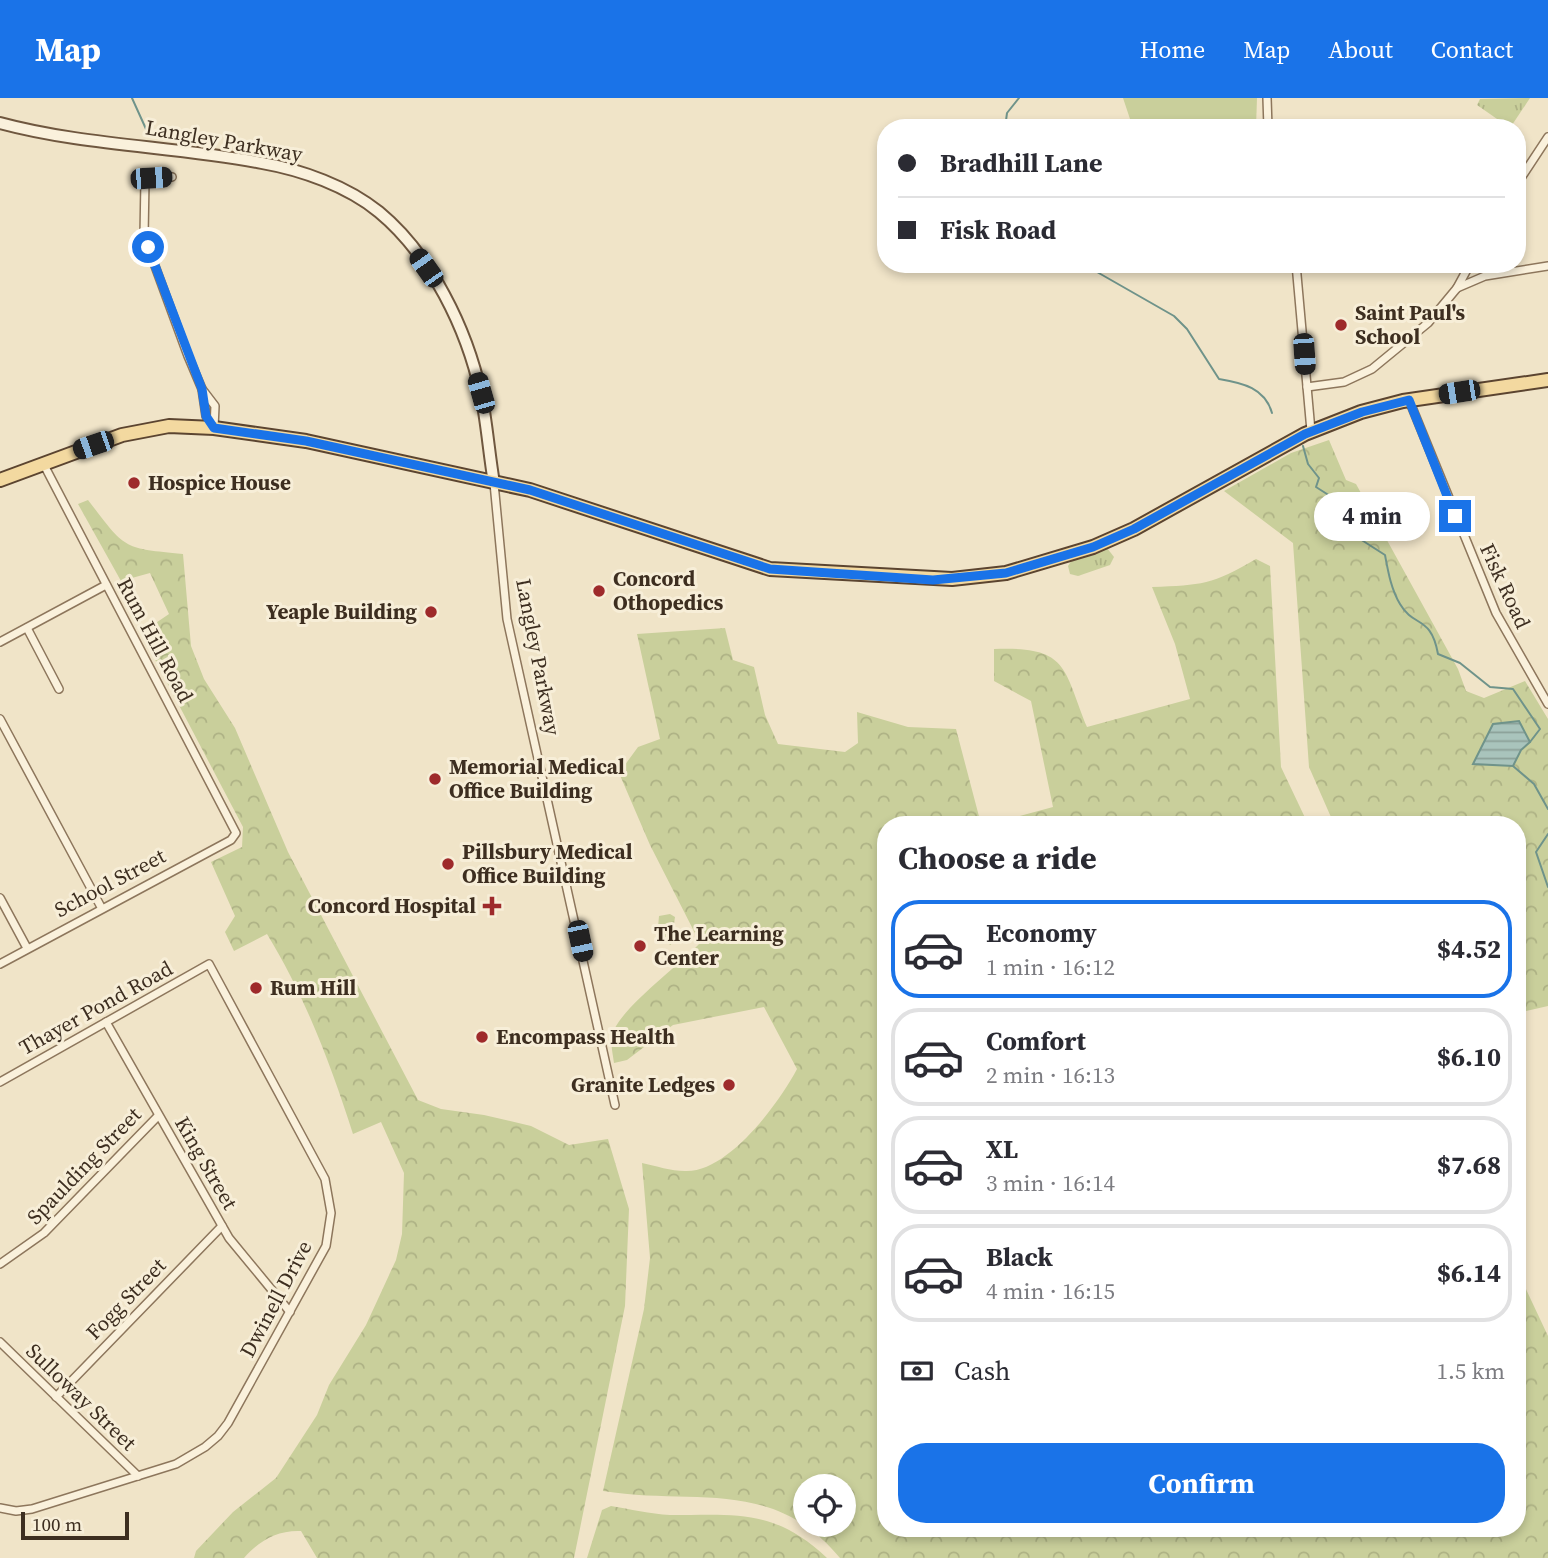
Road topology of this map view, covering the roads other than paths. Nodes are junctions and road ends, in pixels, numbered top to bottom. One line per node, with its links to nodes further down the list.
1 (1267, 98): 2 (street)
2 (1268, 119)
3 (0, 123): 20 (street, Langley Parkway)
4 (1548, 137): 5 (street)
5 (1526, 170)
6 (172, 177): 16 (street)
7 (1548, 266): 8 (street)
8 (1526, 269)
9 (1297, 273): 14 (street)
10 (1465, 273): 12 (street)
11 (1504, 273): 12 (street)
12 (1457, 288): 14 (street)
13 (1548, 380): 15 (main road)
14 (1307, 387): 17 (street)
15 (1409, 400): 17 (main road); 25 (street, Fisk Road)
16 (214, 428): 18 (main road); 20 (main road)
17 (1311, 431): 20 (main road)
18 (43, 462): 19 (main road); 21 (street, Rum Hill Road)
19 (0, 480)
20 (494, 483): 35 (street, Langley Parkway)
21 (106, 585): 22 (street); 27 (street, Rum Hill Road)
22 (27, 628): 23 (street); 24 (street)
23 (0, 642)
24 (59, 689)
25 (1548, 704)
26 (0, 719): 29 (street)
27 (236, 833): 29 (street, School Street)
28 (0, 898): 30 (street)
29 (101, 907): 30 (street, School Street)
30 (27, 948): 31 (street, School Street)
31 (0, 964)
32 (209, 964): 33 (street, Thayer Pond Road); 39 (street, Dwinell Drive)
33 (106, 1022): 34 (street, Thayer Pond Road); 36 (street, King Street)
34 (0, 1082)
35 (615, 1105)
36 (158, 1116): 37 (street, King Street); 38 (street, Spaulding Street)
37 (222, 1226): 39 (street, King Street); 41 (street, Fogg Street)
38 (0, 1264)
39 (290, 1312): 42 (street, Dwinell Drive)
40 (0, 1342): 41 (street, Sulloway Street)
41 (56, 1397): 42 (street, Sulloway Street)
42 (138, 1476): 43 (street, Dwinell Drive)
43 (0, 1508)

